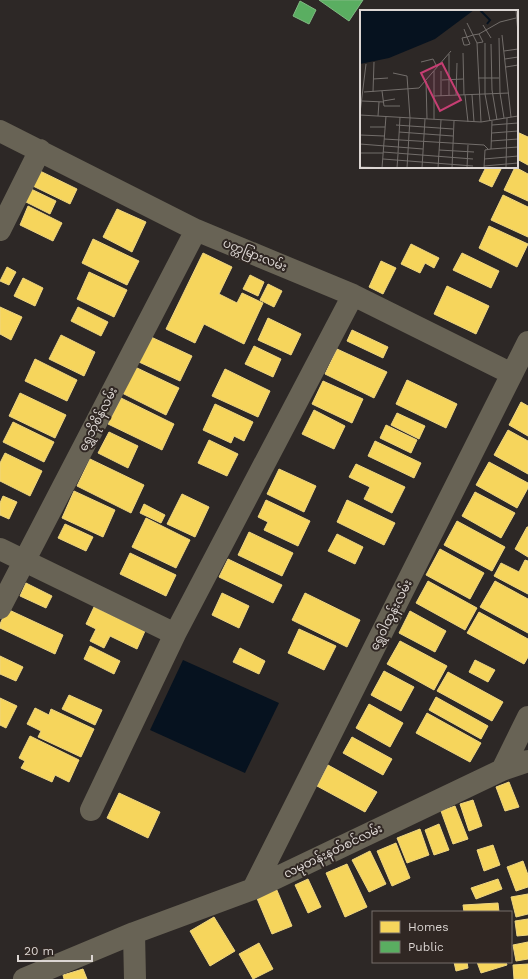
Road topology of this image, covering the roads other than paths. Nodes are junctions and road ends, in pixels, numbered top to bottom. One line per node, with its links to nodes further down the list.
1 (0, 131): 2 (street, ပတ္တမြားလမ်း)
2 (40, 150): 3 (street); 4 (street, ပတ္တမြားလမ်း)
3 (0, 230)
4 (196, 230): 5 (street, ပတ္တမြားလမ်း); 9 (street, ရွှေဘိုစိန်လမ်း)
5 (354, 295): 7 (street, ပတ္တမြားလမ်း); 11 (street)
6 (528, 342): 7 (street, ရွှေဝါထွန်းလမ်း)
7 (512, 374): 16 (street, ရွှေဝါထွန်းလမ်း)
8 (0, 549): 9 (street)
9 (25, 561): 10 (street, ရွှေဘိုစိန်လမ်း); 11 (street)
10 (0, 608)
11 (175, 634): 15 (street)
12 (528, 717): 14 (street)
13 (528, 761): 14 (street, လမုတန်းနတ်စင်လမ်း)
14 (502, 770): 16 (street, လမုတန်းနတ်စင်လမ်း)
15 (90, 810)
16 (253, 889): 17 (street, လမုတန်းနတ်စင်လမ်း)
17 (134, 933): 18 (street, လမုတန်းနတ်စင်လမ်း); 19 (street)
18 (24, 979)
19 (135, 979)

